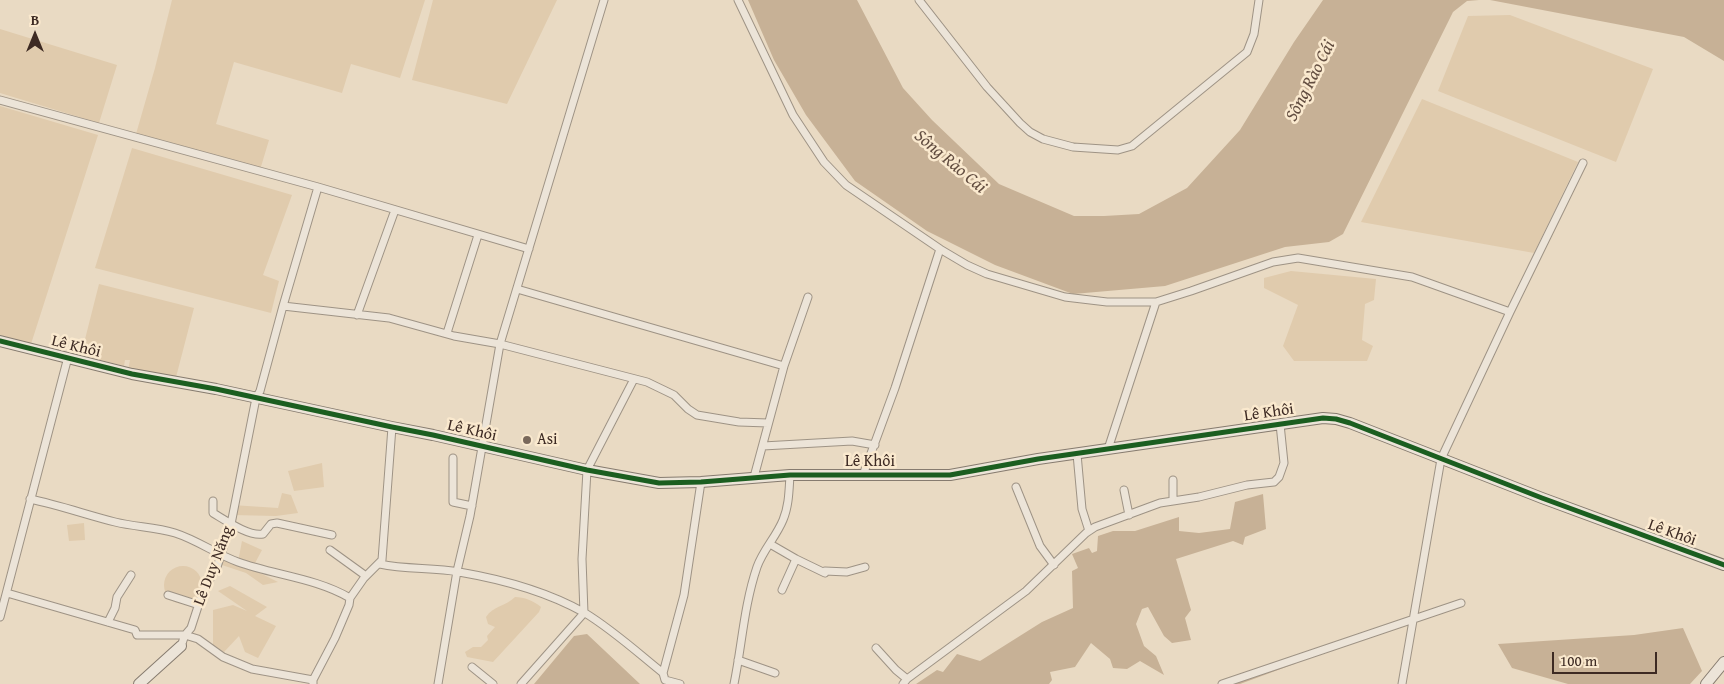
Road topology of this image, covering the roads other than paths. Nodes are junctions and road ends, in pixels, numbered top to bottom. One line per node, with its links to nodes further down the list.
1 (604, 0): 10 (street)
2 (738, 0): 11 (street)
3 (919, 0): 4 (street)
4 (1259, 0)
5 (0, 100): 7 (street)
6 (1583, 163): 16 (street)
7 (318, 187): 8 (street); 15 (street, Lê Duy Năng)
8 (395, 210): 9 (street); 17 (street)
9 (478, 234): 10 (street); 18 (street)
10 (530, 249): 12 (street)
11 (940, 249): 14 (street); 28 (street)
12 (517, 289): 20 (street); 22 (street)
13 (808, 297): 22 (street)
14 (1156, 302): 16 (street); 31 (street)
15 (283, 306): 17 (street); 24 (street, Lê Duy Năng)
16 (1510, 312): 34 (street)
17 (357, 315): 18 (street)
18 (447, 333): 20 (street)
19 (0, 341): 21 (street, Lê Khôi)
20 (500, 344): 23 (street); 29 (street)
21 (68, 357): 24 (street, Lê Khôi); 43 (street)
22 (784, 366): 25 (street)
23 (634, 379): 25 (street); 35 (street)
24 (256, 398): 27 (street, Lê Khôi); 48 (street, Lê Duy Năng)
25 (768, 423): 30 (street)
26 (1280, 424): 31 (street, Lê Khôi); 34 (street, Lê Khôi); 44 (street)
27 (392, 428): 29 (street, Lê Khôi); 55 (street)
28 (875, 445): 30 (street); 37 (street)
29 (482, 446): 35 (street, Lê Khôi); 46 (street)
30 (763, 446): 38 (street)
31 (1108, 449): 32 (street, Lê Khôi)
32 (1076, 454): 37 (street, Lê Khôi); 49 (street)
33 (453, 458): 46 (street)
34 (1441, 459): 57 (street, Lê Khôi); 70 (street)
35 (587, 470): 40 (street, Lê Khôi); 68 (street)
36 (790, 475): 37 (street, Lê Khôi); 38 (street, Lê Khôi); 51 (street)
37 (863, 475)
38 (754, 477): 40 (street, Lê Khôi)
39 (1172, 480): 44 (street)
40 (701, 482): 79 (street)
41 (1016, 487): 56 (street)
42 (1124, 490): 47 (street)
43 (30, 499): 53 (street); 63 (street)
44 (1173, 501): 47 (street)
45 (213, 502): 48 (street)
46 (472, 506): 59 (street)
47 (1128, 515): 49 (street)
48 (231, 524): 50 (street); 53 (street, Lê Duy Năng)
49 (1088, 531): 56 (street)
50 (332, 535)
51 (770, 544): 54 (street); 75 (street)
52 (330, 550): 61 (street)
53 (222, 554): 65 (street); 67 (street, Lê Duy Năng)
54 (796, 559): 58 (street); 62 (street)
55 (380, 564): 59 (street); 61 (street)
56 (1054, 565): 80 (street)
57 (1724, 565)
58 (865, 567)
59 (457, 571): 68 (street); 83 (street)
60 (131, 575): 71 (street)
61 (366, 576): 65 (street)
62 (782, 590)
63 (7, 593): 69 (street); 71 (street)
64 (168, 595): 67 (street)
65 (350, 598): 81 (street)
66 (1461, 603): 70 (street)
67 (199, 605): 72 (street, Lê Duy Năng)
68 (584, 613): 79 (street); 85 (street)
69 (0, 617)
70 (1414, 620): 88 (street); 89 (street)
71 (108, 622): 72 (street)
72 (185, 635): 73 (street, Lê Duy Năng); 81 (street)
73 (181, 646): 82 (street, Lê Duy Năng)
74 (876, 648): 80 (street)
75 (738, 660): 78 (street); 87 (street)
76 (1724, 662): 90 (street)
77 (472, 668): 84 (street)
78 (775, 673)
79 (665, 679): 86 (street)
80 (905, 681)
81 (313, 682)
82 (139, 684)
83 (438, 684)
84 (494, 684)
85 (521, 684)
86 (680, 684)
87 (734, 684)
88 (1222, 684)
89 (1402, 684)
90 (1706, 684)

